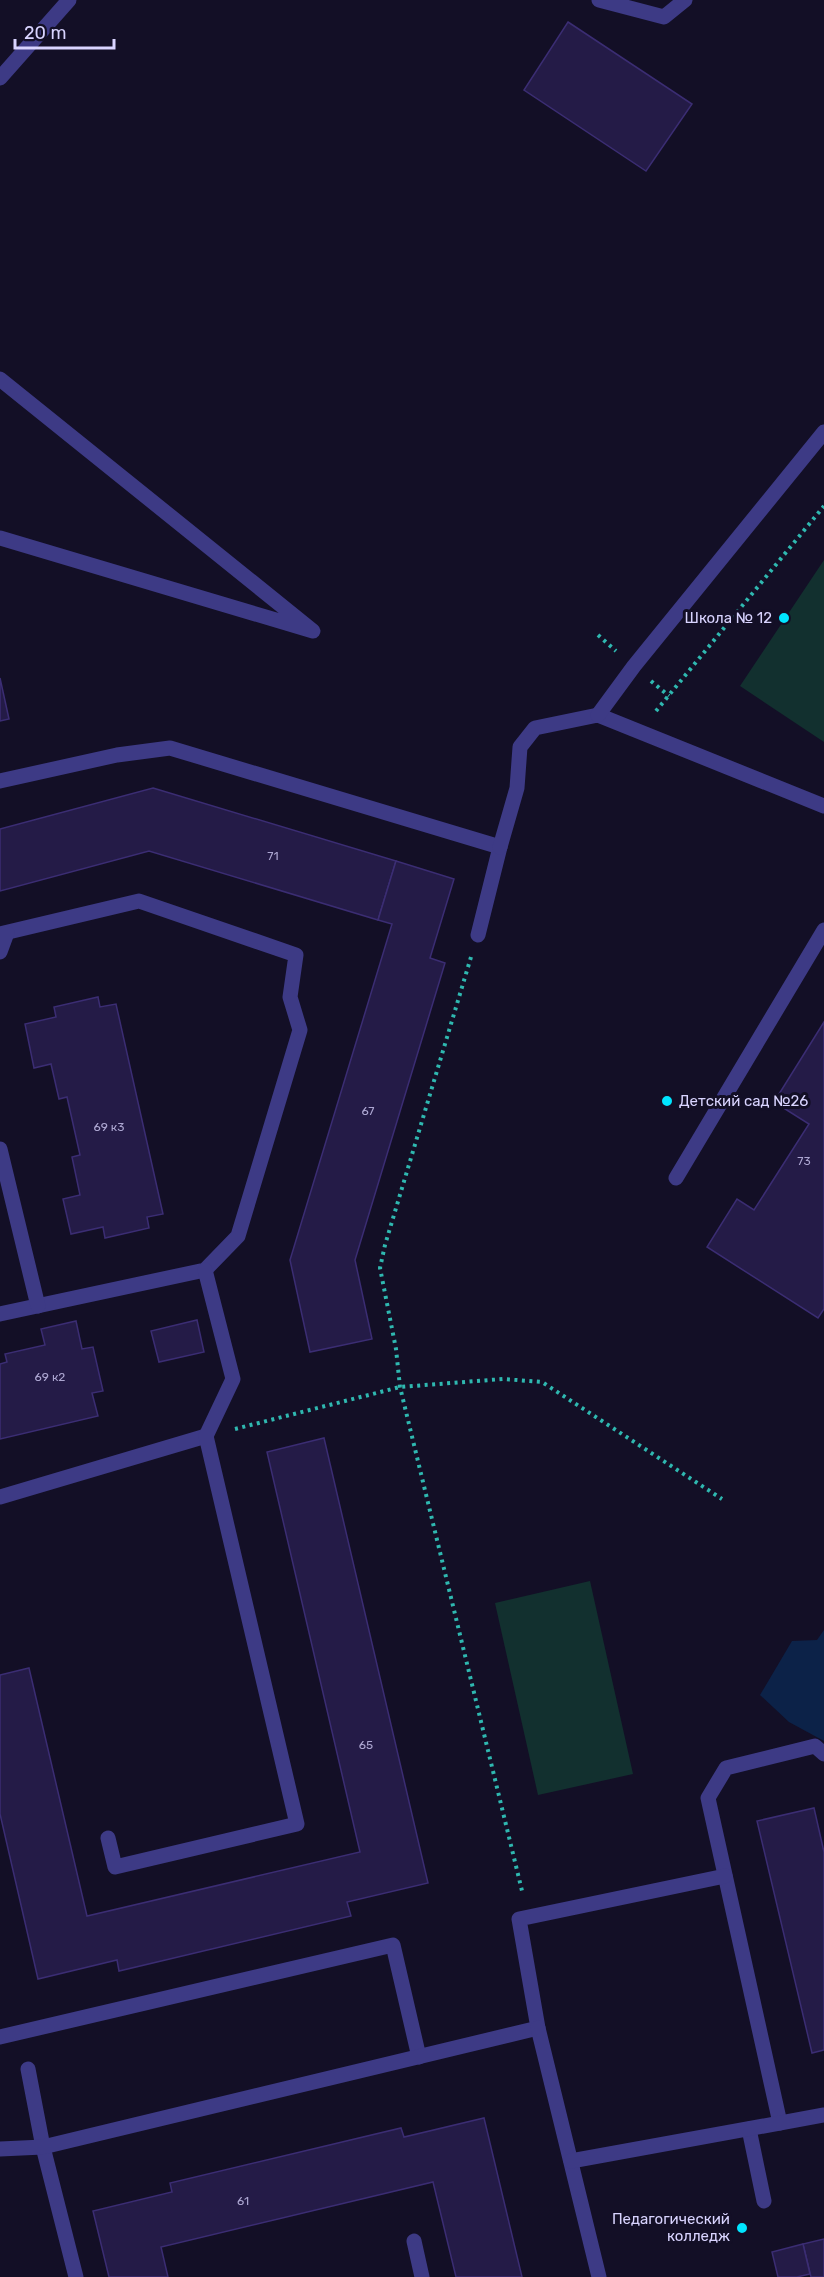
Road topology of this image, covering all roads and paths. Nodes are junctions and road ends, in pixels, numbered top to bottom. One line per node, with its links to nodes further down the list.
1 (69, 0): 4 (street)
2 (599, 0): 3 (street)
3 (685, 0)
4 (0, 78)
5 (0, 379): 8 (street)
6 (824, 432): 13 (street)
7 (824, 506): 12 (path)
8 (0, 538)
9 (598, 635): 10 (path)
10 (619, 654)
11 (646, 676): 12 (path)
12 (669, 696): 14 (path)
13 (598, 715): 16 (street); 17 (street)
14 (652, 717)
15 (0, 781): 17 (street)
16 (824, 806)
17 (500, 847): 20 (street)
18 (824, 930): 23 (street)
19 (3, 933): 21 (street); 24 (street)
20 (478, 935): 27 (path)
21 (0, 952)
22 (0, 1149): 25 (street)
23 (676, 1178)
24 (205, 1270): 25 (street); 28 (street)
25 (38, 1306): 26 (street)
26 (0, 1314)
27 (400, 1387): 28 (path); 30 (path); 34 (path)
28 (206, 1436): 29 (street); 32 (street)
29 (0, 1497)
30 (722, 1499)
31 (824, 1754): 33 (street)
32 (108, 1838)
33 (725, 1876): 34 (street); 40 (street)
34 (519, 1919): 35 (street)
35 (538, 2028): 37 (street); 44 (street)
36 (0, 2037): 37 (street)
37 (419, 2057): 42 (street)
38 (28, 2069): 42 (street)
39 (824, 2115): 40 (street)
40 (780, 2123): 41 (street)
41 (749, 2129): 44 (street); 45 (street)
42 (43, 2147): 43 (street); 47 (street)
43 (0, 2149)
44 (571, 2161): 49 (street)
45 (764, 2201)
46 (414, 2241): 48 (street)
47 (76, 2277)
48 (422, 2277)
49 (599, 2277)

